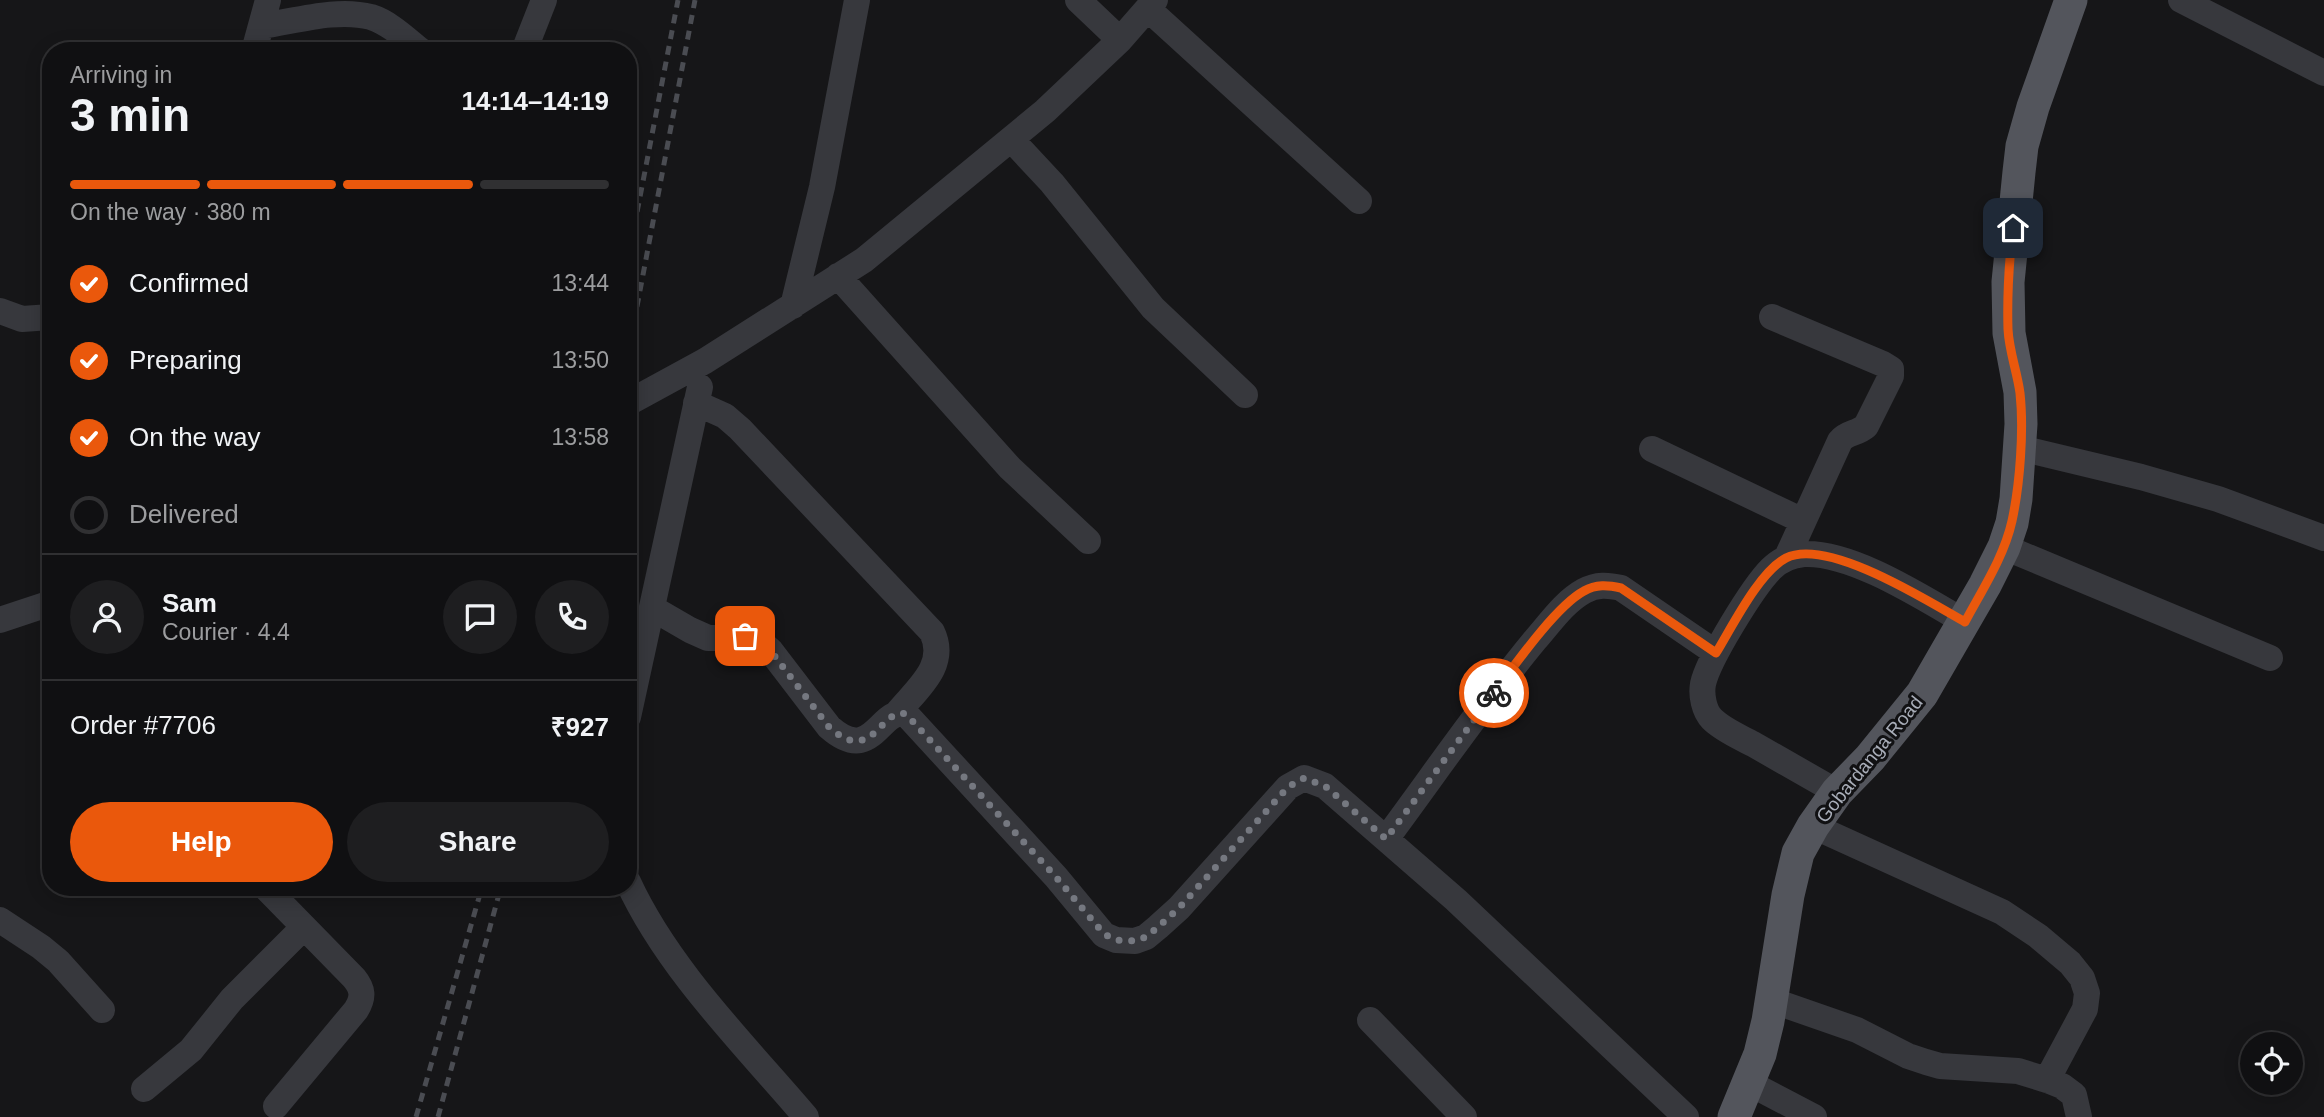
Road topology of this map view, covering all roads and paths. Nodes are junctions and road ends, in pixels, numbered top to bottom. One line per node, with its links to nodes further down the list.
1 (268, 0): 8 (street)
2 (544, 0): 11 (street)
3 (857, 0): 16 (street)
4 (1078, 0): 9 (street)
5 (2071, 0): 25 (main road, Gobardanga Road)
6 (2181, 0): 12 (street)
7 (1152, 4): 9 (street); 14 (street)
8 (258, 38): 10 (street)
9 (1120, 40): 13 (street)
10 (410, 42)
11 (528, 42)
12 (2324, 73)
13 (1011, 139): 15 (street); 21 (street)
14 (1359, 201)
15 (838, 276): 16 (street); 28 (street)
16 (793, 306): 20 (street)
17 (0, 311): 19 (street)
18 (1772, 317): 26 (street)
19 (42, 318)
20 (705, 362): 22 (street); 23 (street)
21 (1245, 395)
22 (637, 398)
23 (696, 403): 32 (street); 38 (street)
24 (1652, 449): 26 (street)
25 (2020, 449): 27 (street); 29 (main road, Gobardanga Road)
26 (1803, 521): 30 (street)
27 (2324, 538)
28 (1088, 541)
29 (2004, 547): 34 (main road, Gobardanga Road); 36 (street)
30 (1787, 557): 34 (street); 35 (street)
31 (42, 606): 33 (street)
32 (652, 608): 37 (street); 38 (street)
33 (0, 620)
34 (1965, 622): 39 (main road, Gobardanga Road)
35 (1716, 653): 39 (street); 41 (street)
36 (2270, 658)
37 (637, 676)
38 (898, 712): 41 (street)
39 (1837, 792): 40 (main road, Gobardanga Road)
40 (1813, 826): 46 (main road, Gobardanga Road); 49 (street)
41 (1386, 839): 55 (street)
42 (274, 896): 45 (street)
43 (635, 896): 53 (street)
44 (0, 920): 47 (street)
45 (304, 927): 51 (street); 52 (street)
46 (1771, 1000): 49 (street); 50 (main road, Gobardanga Road)
47 (102, 1010)
48 (1370, 1020): 54 (street)
49 (2047, 1080): 58 (street)
50 (1749, 1083): 56 (main road, Gobardanga Road); 57 (street)
51 (145, 1089)
52 (276, 1106)
53 (806, 1117)
54 (1464, 1117)
55 (1686, 1117)
56 (1734, 1117)
57 (1814, 1117)
58 (2079, 1117)

